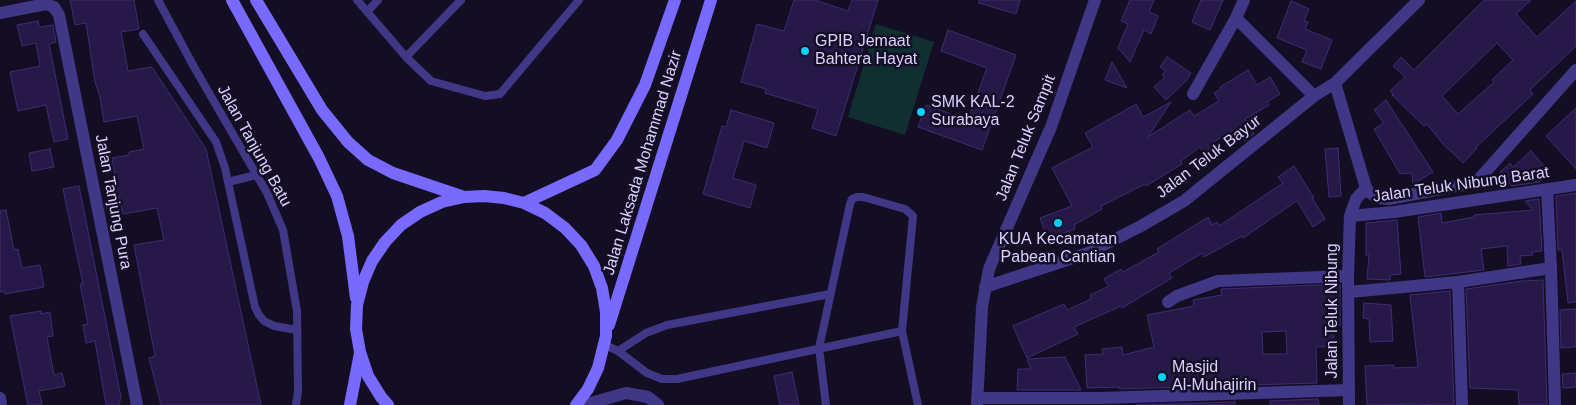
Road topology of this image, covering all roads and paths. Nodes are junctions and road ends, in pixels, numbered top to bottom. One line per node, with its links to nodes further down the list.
1 (158, 0): 22 (lane, Jalan Tanjung Batu)
2 (232, 0): 37 (main road)
3 (256, 0): 27 (main road)
4 (357, 0): 13 (lane)
5 (378, 0): 13 (lane)
6 (461, 0): 17 (lane)
7 (579, 0): 17 (lane)
8 (675, 0): 28 (main road, Jalan Laksada Mohammad Nazir)
9 (711, 0): 40 (main road, Jalan Laksada Mohammad Nazir)
10 (1095, 0): 33 (street, Jalan Teluk Sampit)
11 (1244, 0): 15 (street)
12 (1420, 0): 19 (street, Jalan Teluk Bayur)
13 (367, 12): 17 (lane)
14 (0, 13): 48 (street, Jalan Tanjung Pura)
15 (1236, 18): 20 (street); 21 (street)
16 (144, 34): 23 (lane)
17 (406, 57)
18 (1576, 70): 25 (street)
19 (1334, 83): 21 (street, Jalan Teluk Bayur); 25 (street)
20 (1193, 94)
21 (1314, 96): 33 (street, Jalan Teluk Bayur)
22 (256, 175): 23 (lane); 38 (lane, Jalan Tanjung Batu)
23 (228, 182): 38 (lane)
24 (1576, 185): 26 (street, Jalan Teluk Nibung Barat)
25 (1366, 188): 29 (street)
26 (1547, 190): 29 (street, Jalan Teluk Nibung Barat); 30 (street)
27 (464, 197): 28 (main road); 37 (main road)
28 (524, 203): 40 (main road)
29 (1350, 216): 31 (street, Jalan Teluk Nibung)
30 (1551, 268): 32 (street); 59 (street)
31 (1348, 276): 34 (street, Jalan Teluk Nibung); 36 (street)
32 (1458, 282): 34 (street); 58 (street)
33 (985, 286): 46 (street, Jalan Teluk Sampit)
34 (1349, 292): 44 (street, Jalan Teluk Nibung)
35 (830, 294): 39 (lane); 41 (lane); 42 (lane)
36 (1168, 302)
37 (357, 305): 43 (main road)
38 (297, 330): 49 (lane, Jalan Tanjung Batu)
39 (902, 331): 41 (lane); 56 (lane)
40 (606, 340): 42 (lane); 52 (main road, Jalan Laksada Mohammad Nazir)
41 (818, 348): 42 (lane); 55 (lane)
42 (618, 351)
43 (360, 352): 50 (main road); 51 (main road)
44 (1349, 390): 46 (street); 57 (street, Jalan Teluk Nibung)
45 (0, 398): 47 (street)
46 (977, 402)
47 (1, 405)
48 (137, 405)
49 (296, 405)
50 (350, 405)
51 (388, 405)
52 (576, 405)
53 (584, 405): 54 (street)
54 (658, 405)
55 (826, 405)
56 (918, 405)
57 (1349, 405)
58 (1462, 405)
59 (1555, 405)

